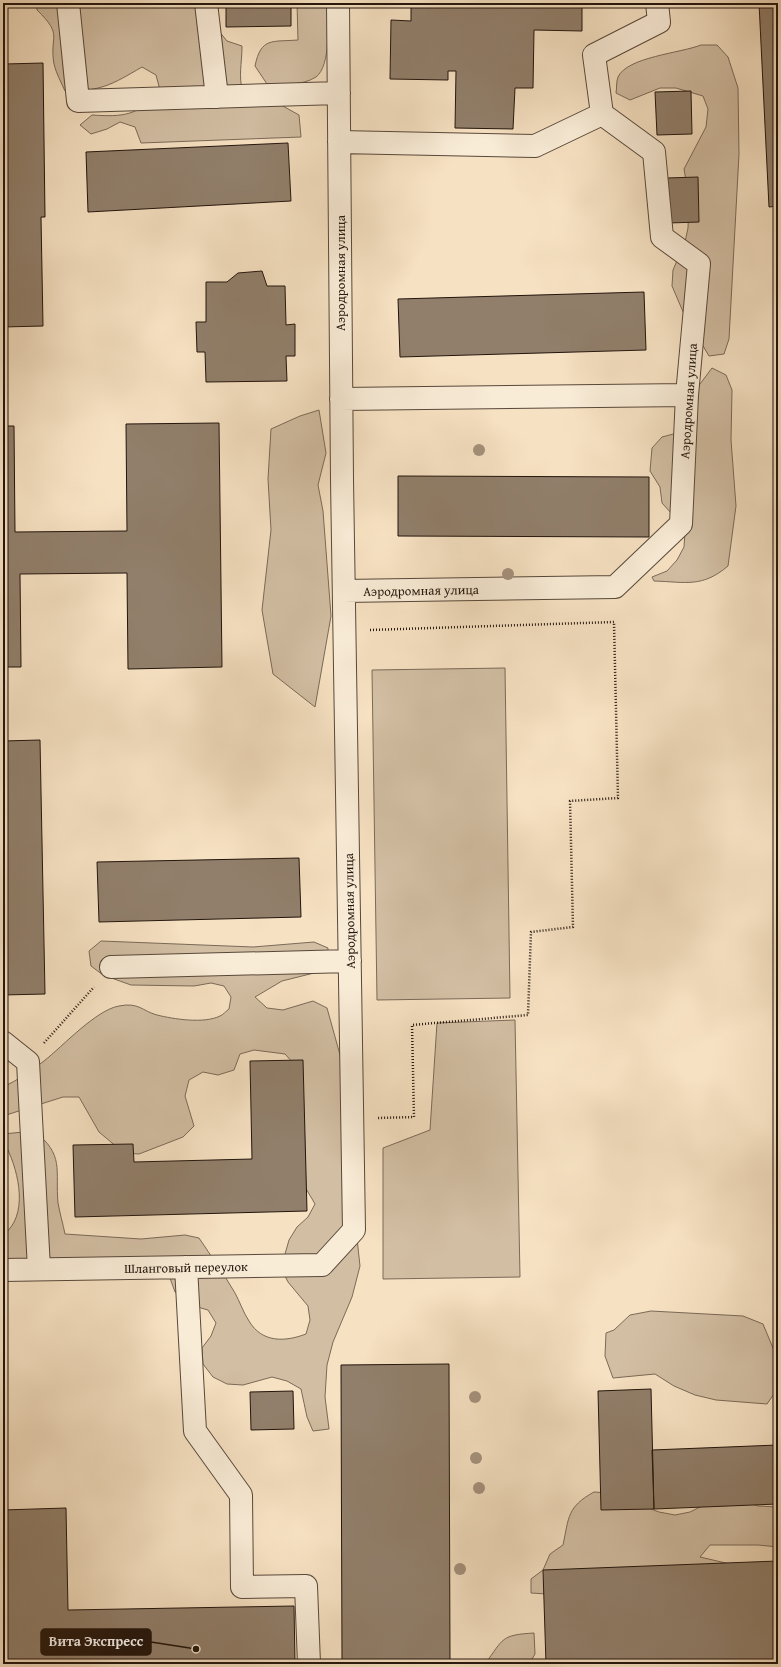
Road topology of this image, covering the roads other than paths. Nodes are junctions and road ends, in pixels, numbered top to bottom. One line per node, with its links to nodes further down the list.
1 (68, 3): 6 (street)
2 (206, 3): 6 (street)
3 (338, 3): 5 (street, Аэродромная улица)
4 (657, 3): 7 (street)
5 (339, 93): 6 (street); 8 (street, Аэродромная улица)
6 (217, 97)
7 (602, 114): 8 (street); 9 (street, Аэродромная улица)
8 (339, 142): 10 (street, Аэродромная улица)
9 (687, 395): 10 (street); 11 (street, Аэродромная улица)
10 (341, 399): 11 (street, Аэродромная улица)
11 (344, 591): 12 (street, Аэродромная улица)
12 (350, 961): 13 (street); 15 (street, Аэродромная улица)
13 (111, 967)
14 (3, 1042): 17 (street)
15 (354, 1230): 16 (street, Шланговый переулок)
16 (186, 1267): 17 (street, Шланговый переулок); 19 (street)
17 (39, 1269): 18 (street, Шланговый переулок)
18 (3, 1270)
19 (309, 1664)

